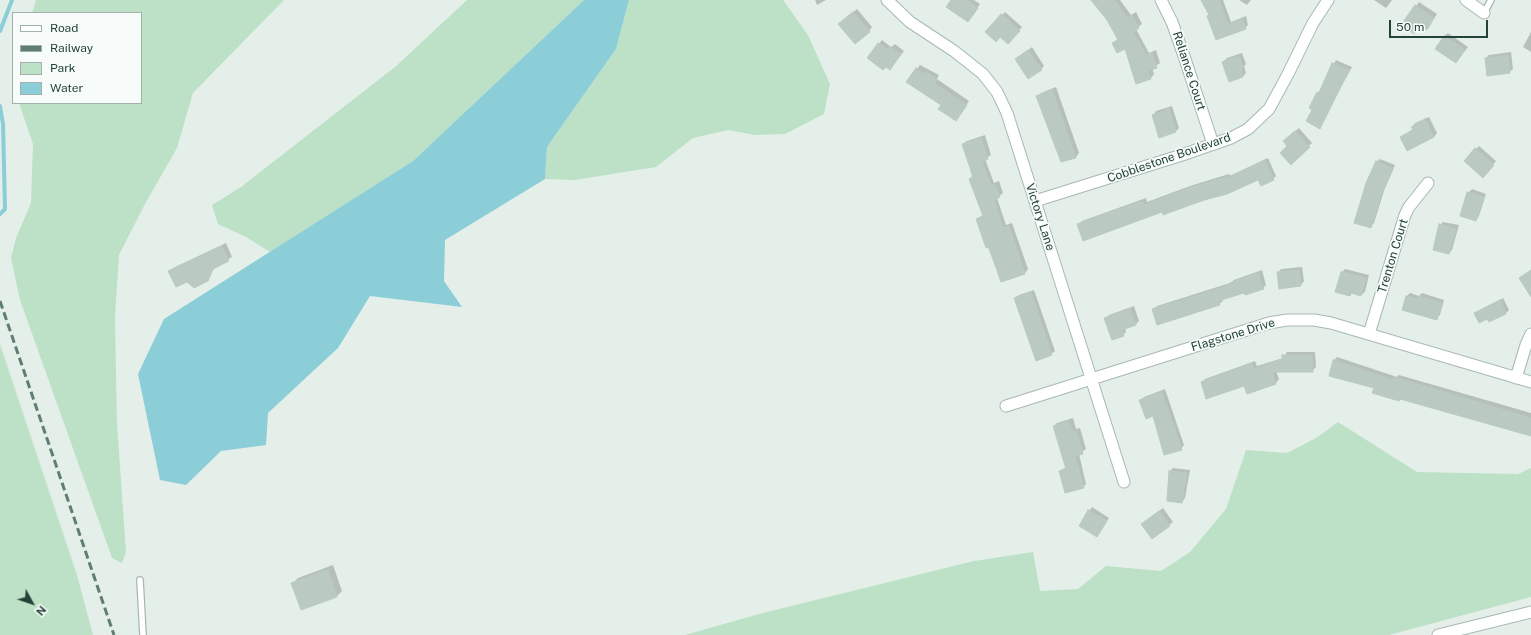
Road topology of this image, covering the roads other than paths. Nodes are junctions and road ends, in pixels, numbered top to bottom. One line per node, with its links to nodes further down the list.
1 (887, 0): 9 (street, Victory Lane)
2 (1161, 0): 7 (street, Reliance Court)
3 (1328, 0): 7 (street, Cobblestone Boulevard)
4 (1466, 0): 6 (street)
5 (1491, 0): 6 (lane)
6 (1484, 13)
7 (1213, 144): 9 (street, Cobblestone Boulevard)
8 (1428, 183): 10 (street, Trenton Court)
9 (1035, 201): 13 (street, Victory Lane)
10 (1369, 334): 12 (street, Flagstone Drive); 13 (street, Flagstone Drive)
11 (1531, 334): 12 (street)
12 (1516, 378): 14 (street, Flagstone Drive)
13 (1092, 379): 15 (street, Flagstone Drive); 16 (street, Victory Lane)
14 (1531, 382)
15 (1006, 406)
16 (1124, 482)
17 (140, 580): 19 (lane)
18 (1531, 612): 20 (street)
19 (143, 635)
20 (1438, 635)

